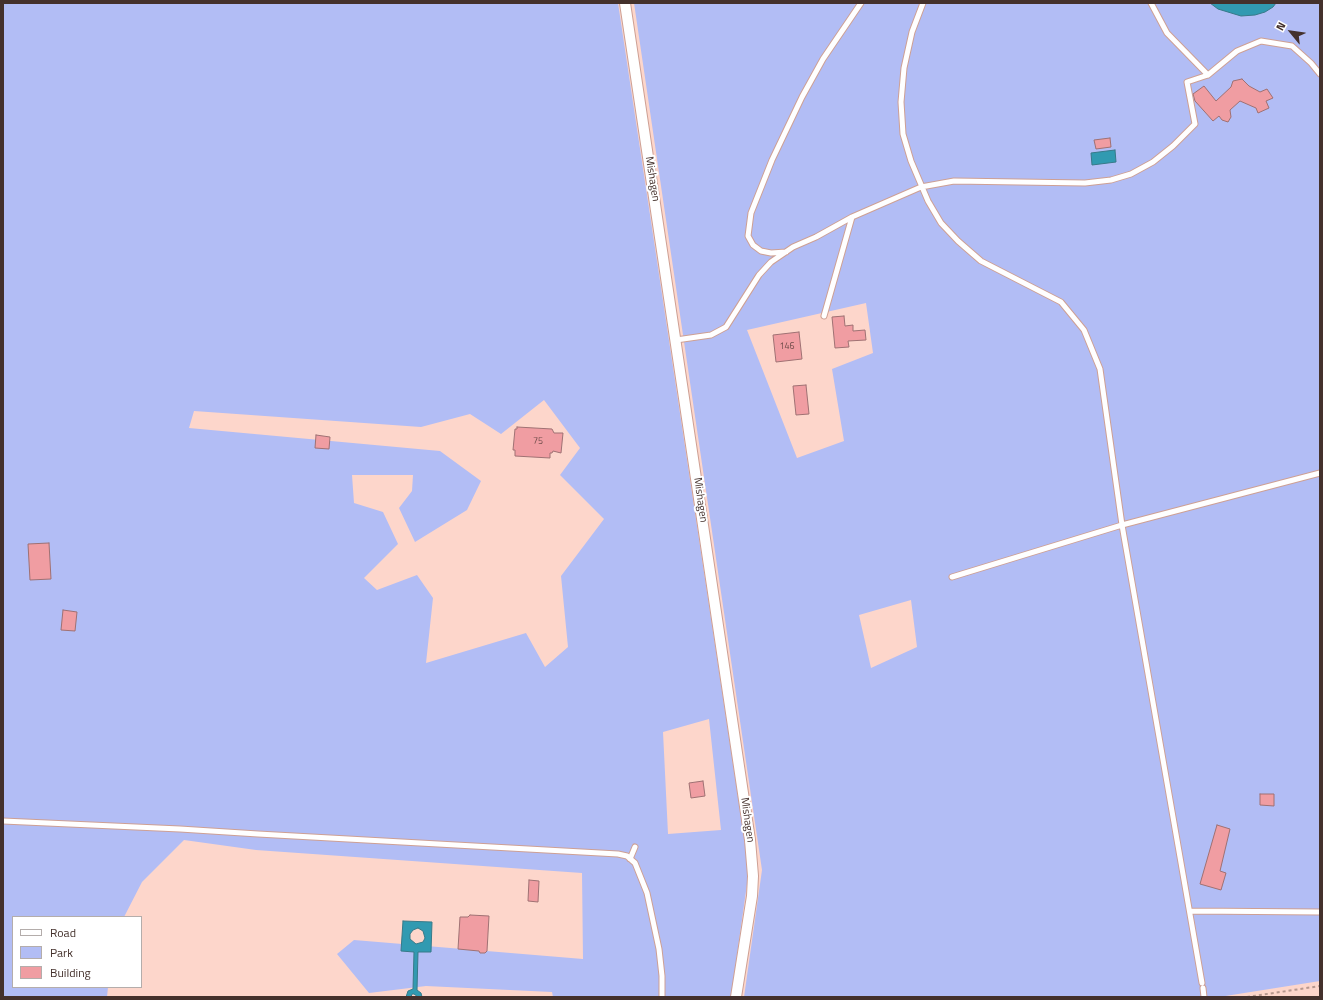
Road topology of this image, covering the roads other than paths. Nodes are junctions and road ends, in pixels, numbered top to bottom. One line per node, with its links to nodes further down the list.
1 (626, 3): 11 (street, Mishagen)
2 (861, 3): 9 (lane)
3 (923, 3): 7 (lane)
4 (1151, 3): 5 (lane)
5 (1208, 74): 6 (lane); 7 (lane)
6 (1320, 74)
7 (921, 186): 8 (lane); 13 (lane)
8 (852, 217): 9 (lane); 10 (lane)
9 (786, 252): 11 (lane)
10 (824, 316)
11 (676, 340): 21 (street, Mishagen)
12 (1320, 473): 13 (lane)
13 (1122, 526): 14 (lane); 18 (lane)
14 (952, 577)
15 (3, 821): 17 (lane)
16 (635, 847): 17 (lane)
17 (630, 859): 20 (lane)
18 (1190, 911): 19 (lane); 22 (lane)
19 (1320, 912)
20 (662, 997)
21 (736, 997)
22 (1204, 997)

